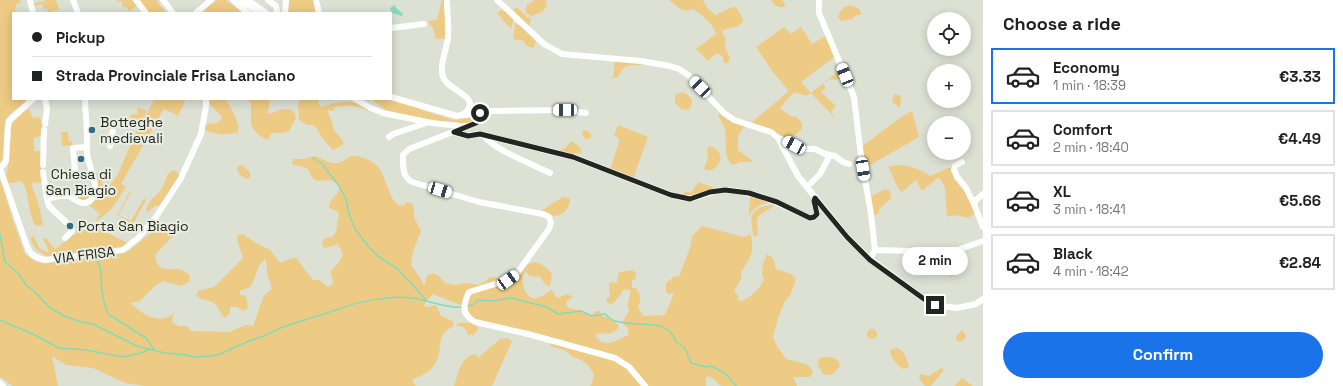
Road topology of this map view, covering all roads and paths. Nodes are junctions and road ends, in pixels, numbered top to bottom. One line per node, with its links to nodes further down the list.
1 (30, 0): 16 (street)
2 (73, 0): 17 (street)
3 (136, 0): 15 (street)
4 (163, 0): 18 (street)
5 (211, 0): 19 (street)
6 (233, 0): 20 (street)
7 (242, 0): 21 (street)
8 (248, 0): 22 (street)
9 (268, 0): 23 (street)
10 (286, 0): 24 (street)
11 (316, 0): 25 (street)
12 (447, 0): 36 (street)
13 (497, 0): 43 (street)
14 (819, 0): 62 (street)
15 (144, 11)
16 (33, 12)
17 (78, 12)
18 (172, 12)
19 (197, 12)
20 (247, 12)
21 (258, 12)
22 (265, 12)
23 (276, 12)
24 (285, 12)
25 (319, 12)
26 (424, 24): 27 (street)
27 (392, 28)
28 (392, 98): 36 (street)
29 (31, 100): 50 (street)
30 (45, 100): 49 (street)
31 (85, 100): 45 (street)
32 (206, 100): 50 (street, VIA FRISA)
33 (357, 100): 37 (street)
34 (480, 113): 35 (street); 36 (street); 38 (street)
35 (586, 113)
36 (462, 115)
37 (428, 123): 38 (street); 42 (street)
38 (472, 124): 40 (street)
39 (113, 131): 44 (street)
40 (454, 132): 41 (street); 67 (street)
41 (483, 135): 53 (street); 56 (street)
42 (389, 137)
43 (778, 138): 46 (street); 54 (street)
44 (110, 146)
45 (87, 148): 51 (street); 57 (street)
46 (830, 155): 48 (street); 54 (street)
47 (962, 162): 58 (street)
48 (849, 164)
49 (43, 165)
50 (0, 169)
51 (75, 170)
52 (43, 172): 57 (street)
53 (550, 172)
54 (807, 187): 56 (street)
55 (983, 194): 58 (street)
56 (815, 198): 63 (street)
57 (47, 199): 60 (street)
58 (974, 204): 59 (street)
59 (983, 227)
60 (65, 238)
61 (983, 241): 62 (street)
62 (875, 250): 63 (street)
63 (870, 260): 64 (street)
64 (983, 299)
65 (0, 383): 66 (street)
66 (3, 386)
67 (645, 386)

